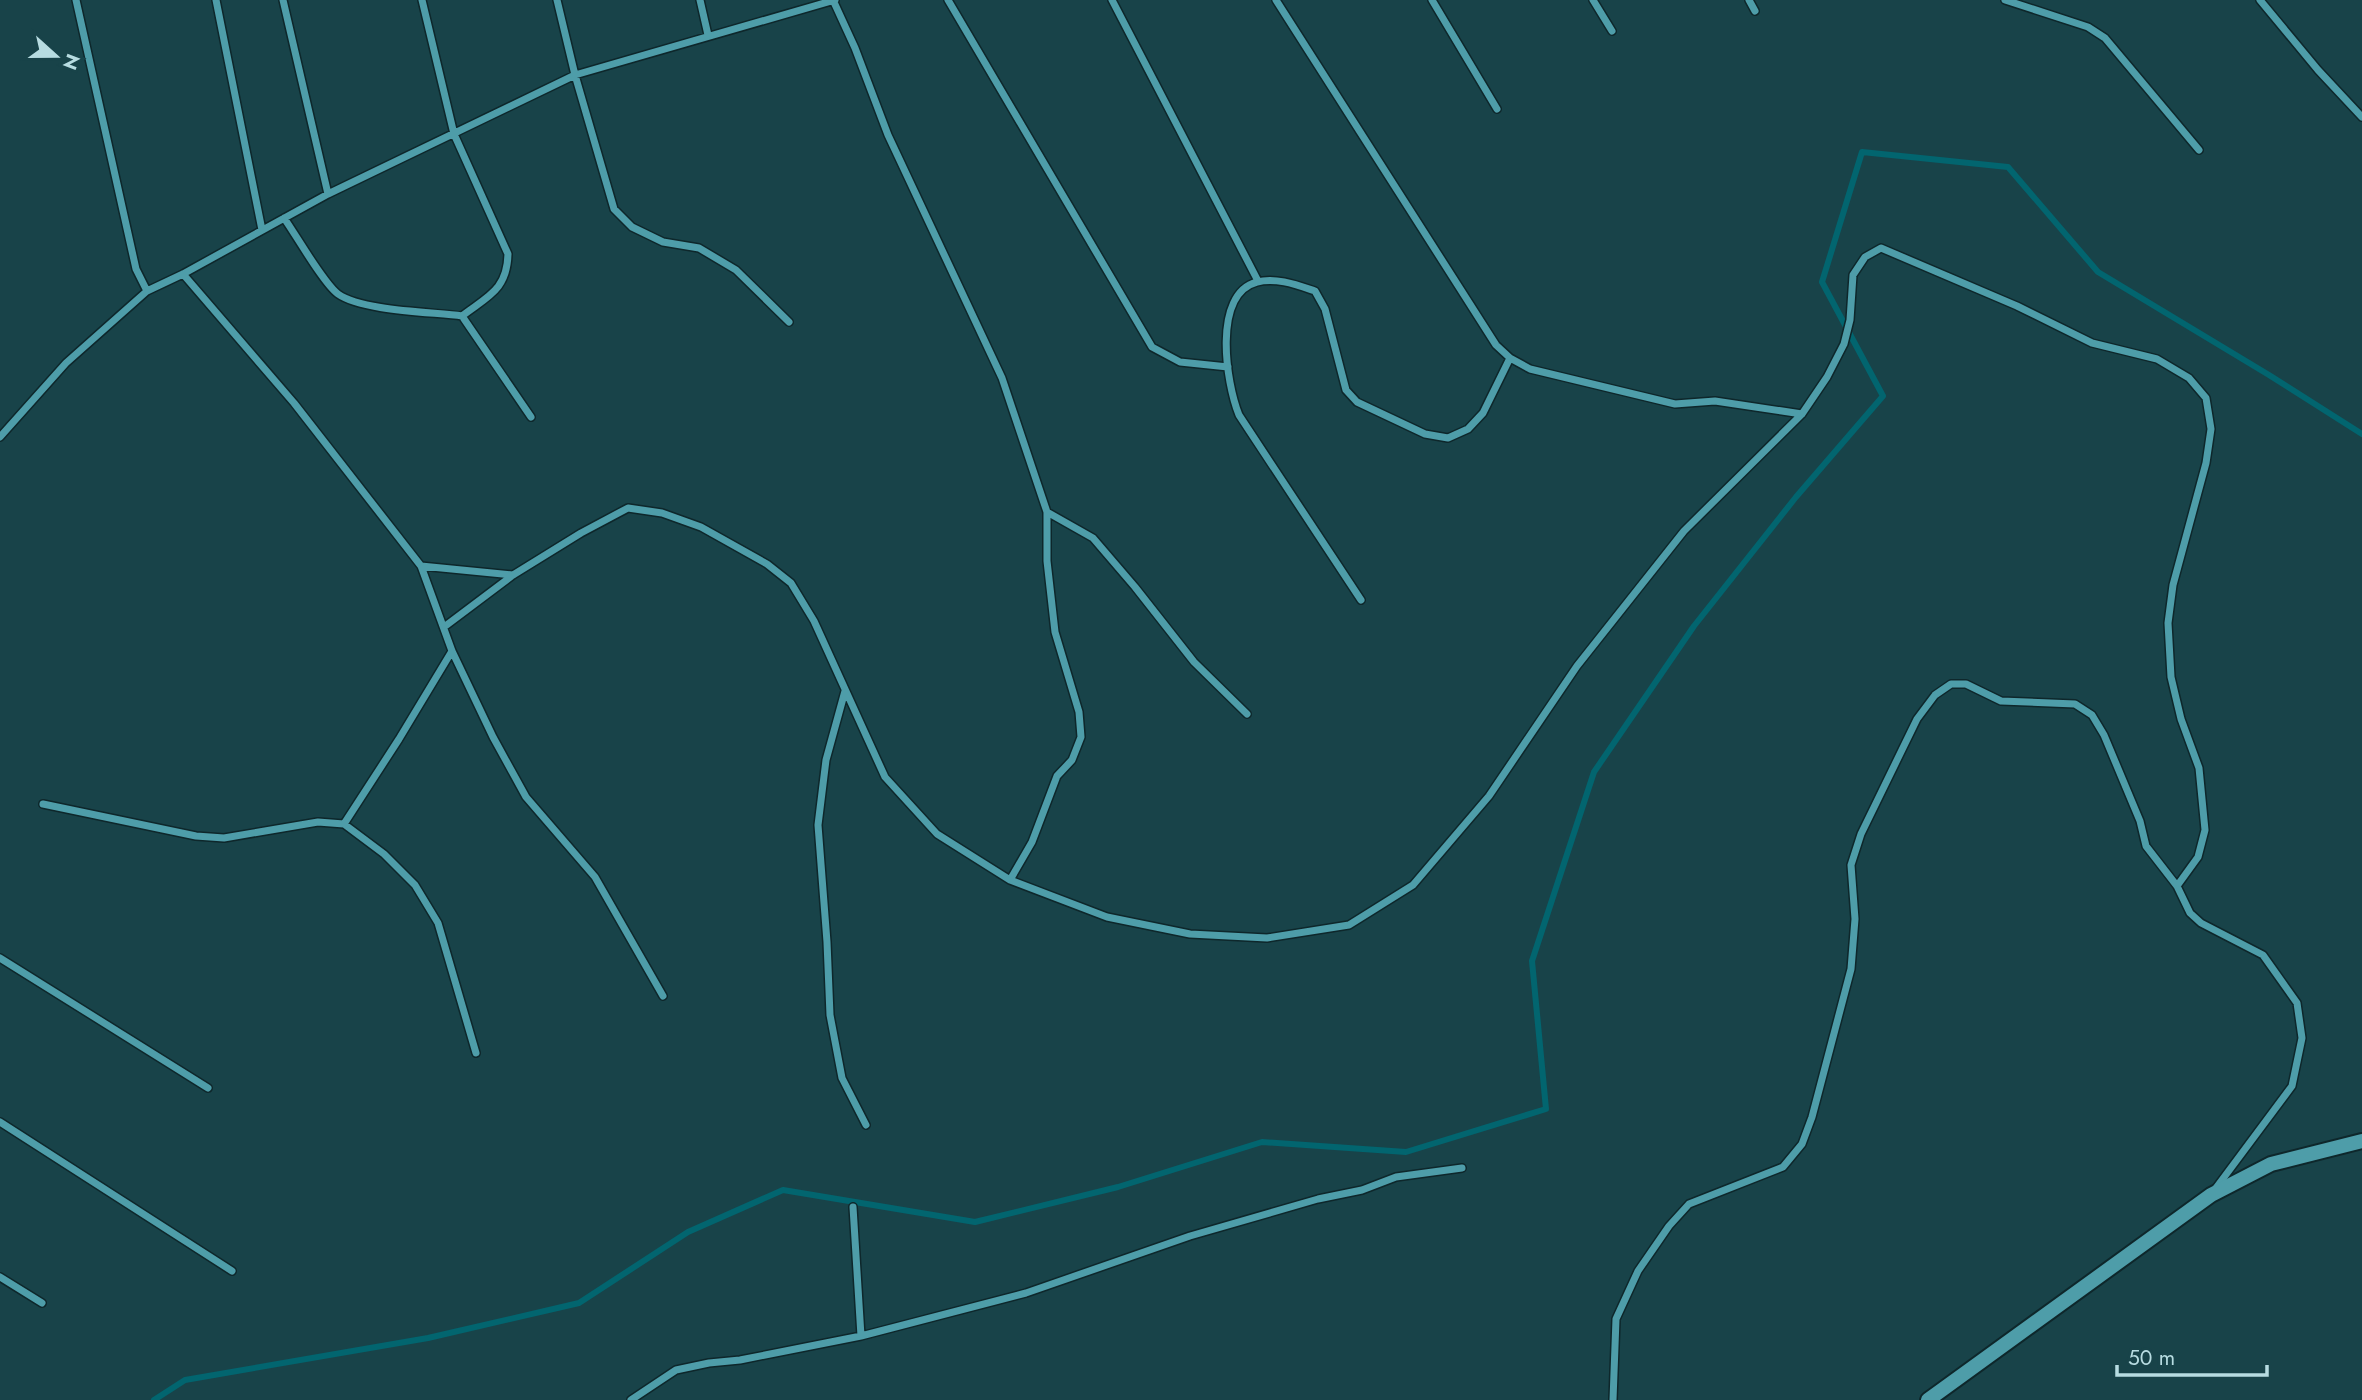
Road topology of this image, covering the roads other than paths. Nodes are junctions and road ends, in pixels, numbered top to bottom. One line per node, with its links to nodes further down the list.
1 (76, 0): 29 (street)
2 (216, 0): 26 (street)
3 (284, 0): 24 (street)
4 (422, 0): 22 (street)
5 (557, 0): 19 (street)
6 (700, 0): 18 (street)
7 (834, 0): 18 (street); 37 (street)
8 (948, 0): 33 (street)
9 (1112, 0): 28 (street)
10 (1276, 0): 32 (street)
11 (1432, 0): 20 (street)
12 (1593, 0): 17 (street)
13 (1749, 0): 16 (street)
14 (2005, 0): 23 (street)
15 (2260, 0): 21 (street)
16 (1755, 10)
17 (1612, 31)
18 (708, 35): 19 (street)
19 (575, 75): 22 (street); 31 (street)
20 (1497, 108)
21 (2362, 117)
22 (454, 134): 24 (street); 30 (street)
23 (2199, 150)
24 (328, 194): 25 (street)
25 (284, 218): 26 (street); 30 (street)
26 (262, 230): 27 (street)
27 (184, 274): 29 (street); 38 (street)
28 (1258, 281): 32 (street); 33 (street)
29 (147, 290): 36 (street)
30 (462, 316): 35 (street)
31 (789, 322)
32 (1510, 358): 34 (street)
33 (1228, 367): 40 (street)
34 (1802, 414): 47 (street); 48 (street)
35 (531, 417)
36 (0, 437)
37 (1047, 512): 44 (street); 47 (street)
38 (421, 566): 39 (street); 41 (street)
39 (513, 575): 41 (street); 43 (street)
40 (1361, 600)
41 (444, 627): 42 (street)
42 (452, 651): 46 (street); 50 (street)
43 (845, 690): 47 (street); 54 (street)
44 (1247, 714)
45 (43, 804): 46 (street)
46 (344, 824): 51 (street)
47 (1010, 880)
48 (2177, 886): 57 (street); 64 (street)
49 (0, 958): 52 (street)
50 (663, 996)
51 (476, 1054)
52 (208, 1088)
53 (0, 1122): 59 (street)
54 (866, 1125)
55 (2362, 1141): 57 (street)
56 (1462, 1168): 62 (street)
57 (2211, 1195): 65 (street)
58 (853, 1207): 62 (street)
59 (232, 1272)
60 (0, 1277): 61 (street)
61 (42, 1303)
62 (861, 1336): 63 (street)
63 (631, 1400)
64 (1613, 1400)
65 (1928, 1400)

